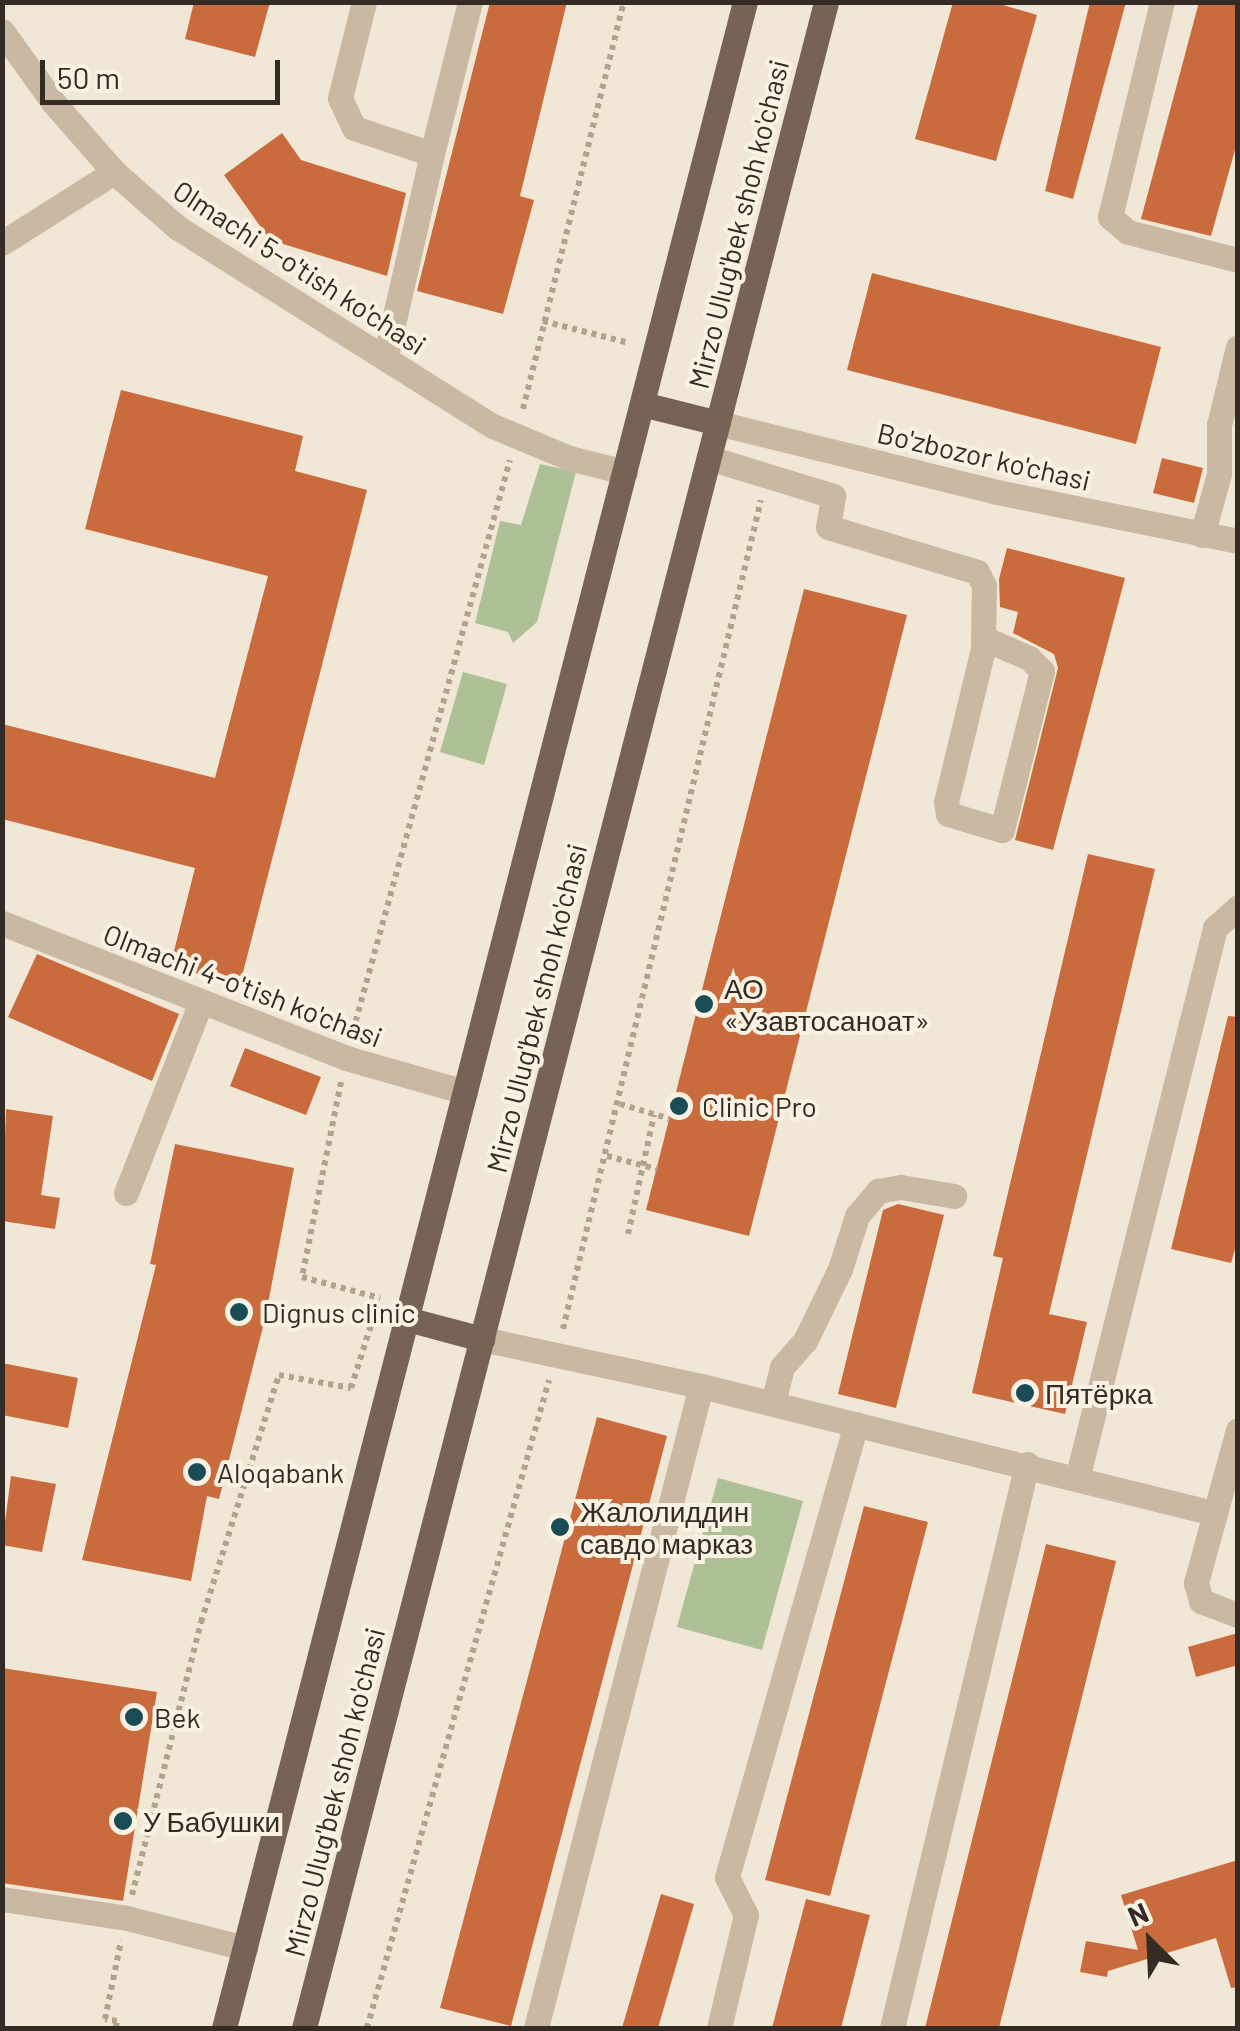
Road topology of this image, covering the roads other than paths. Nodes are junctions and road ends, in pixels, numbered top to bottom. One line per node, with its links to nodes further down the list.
1 (364, 2): 7 (street)
2 (470, 2): 7 (street)
3 (746, 2): 13 (main road, Mirzo Ulug'bek shoh ko'chasi)
4 (826, 2): 14 (main road, Mirzo Ulug'bek shoh ko'chasi)
5 (1162, 2): 10 (street)
6 (2, 31): 8 (street, Olmachi 5-o'tish ko'chasi)
7 (432, 154): 12 (street)
8 (114, 172): 9 (street); 12 (street, Olmachi 5-o'tish ko'chasi)
9 (2, 243)
10 (1238, 260)
11 (1238, 346): 17 (street)
12 (385, 359): 16 (street, Olmachi 5-o'tish ko'chasi)
13 (642, 404): 14 (main road); 16 (main road, Mirzo Ulug'bek shoh ko'chasi)
14 (718, 423): 15 (main road, Mirzo Ulug'bek shoh ko'chasi); 17 (street, Bo'zbozor ko'chasi)
15 (709, 458): 19 (street); 27 (main road, Mirzo Ulug'bek shoh ko'chasi)
16 (625, 472): 23 (main road, Mirzo Ulug'bek shoh ko'chasi)
17 (1202, 535): 18 (street, Bo'zbozor ko'chasi)
18 (1238, 541)
19 (983, 638): 19 (street)
20 (1238, 906): 33 (street)
21 (2, 923): 22 (street, Olmachi 4-o'tish ko'chasi)
22 (200, 1002): 23 (street, Olmachi 4-o'tish ko'chasi); 24 (street)
23 (465, 1092): 26 (main road, Mirzo Ulug'bek shoh ko'chasi)
24 (126, 1193)
25 (954, 1196): 29 (street)
26 (407, 1319): 27 (main road); 37 (main road, Mirzo Ulug'bek shoh ko'chasi)
27 (482, 1339): 28 (street); 39 (main road, Mirzo Ulug'bek shoh ko'chasi)
28 (701, 1386): 29 (street); 40 (street)
29 (773, 1403): 30 (street)
30 (856, 1424): 32 (street); 41 (street)
31 (1238, 1430): 34 (street)
32 (1028, 1464): 33 (street); 42 (street)
33 (1077, 1479): 34 (street)
34 (1213, 1512): 35 (street)
35 (1238, 1615)
36 (2, 1899): 37 (street)
37 (245, 1948): 38 (main road, Mirzo Ulug'bek shoh ko'chasi)
38 (224, 2028)
39 (304, 2028)
40 (536, 2028)
41 (719, 2028)
42 (892, 2028)

